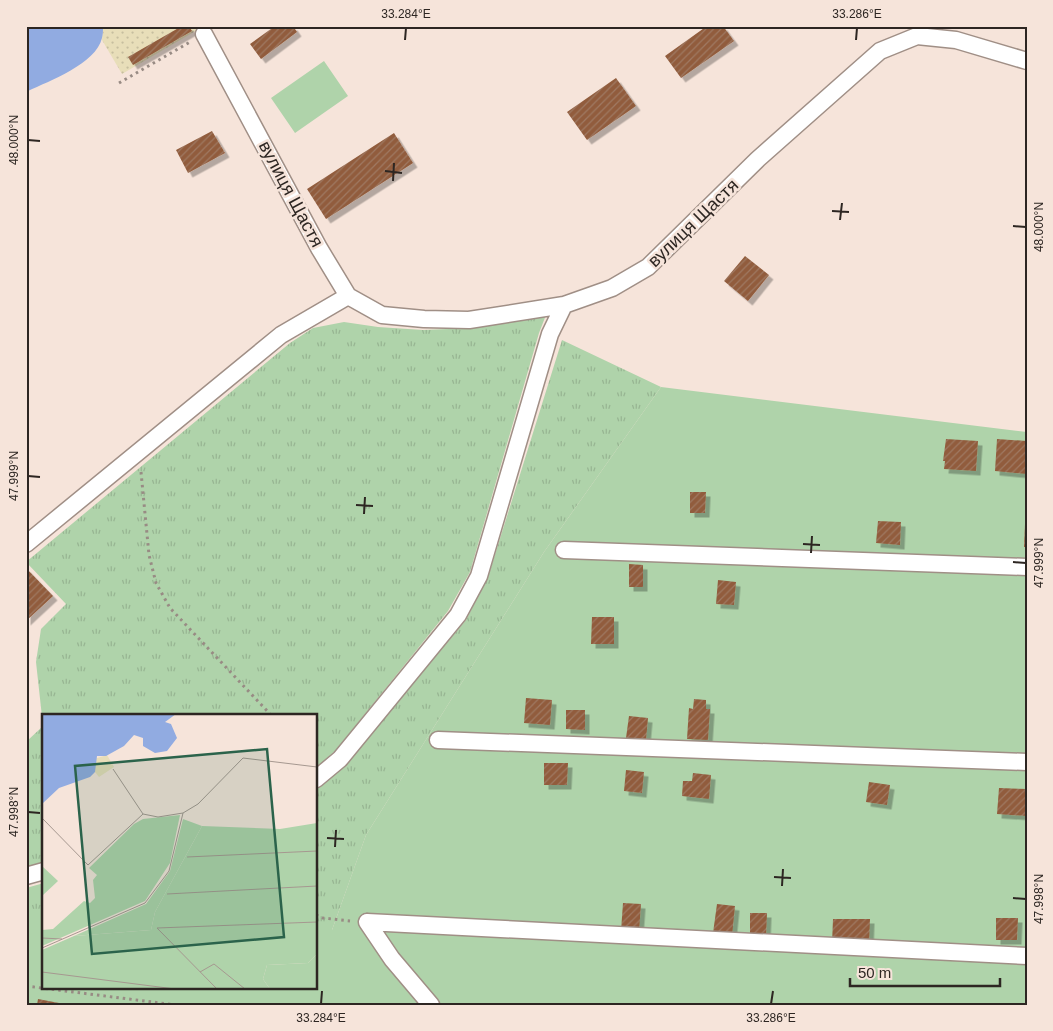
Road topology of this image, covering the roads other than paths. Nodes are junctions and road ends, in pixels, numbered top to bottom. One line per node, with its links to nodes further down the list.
1 (204, 34): 3 (street, вулиця Щастя)
2 (1027, 61): 4 (street, вулиця Щастя)
3 (348, 296): 4 (street, вулиця Щастя); 5 (street)
4 (564, 305): 10 (street)
5 (26, 544)
6 (564, 550): 7 (street)
7 (1027, 567)
8 (438, 740): 9 (street)
9 (1027, 762)
10 (318, 777)
11 (42, 872): 12 (street)
12 (26, 876)
13 (1027, 956): 14 (street)
14 (431, 1005)

